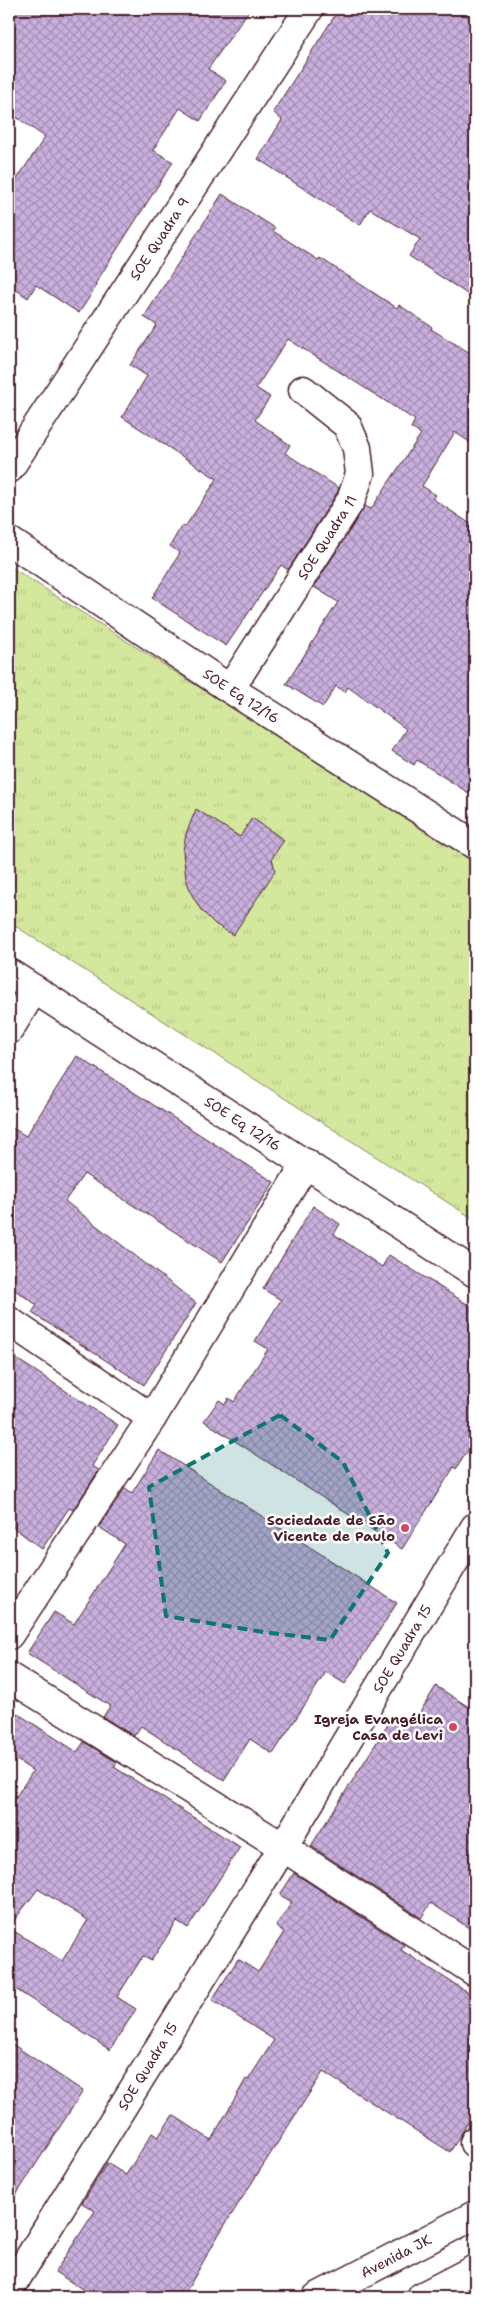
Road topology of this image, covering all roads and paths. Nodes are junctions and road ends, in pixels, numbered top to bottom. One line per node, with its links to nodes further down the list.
1 (309, 9): 3 (street, SOE Quadra 9)
2 (303, 390): 5 (street, SOE Quadra 11)
3 (9, 469)
4 (9, 542): 5 (street, SOE Eq 12/16)
5 (230, 689): 6 (street, SOE Eq 12/16)
6 (475, 845)
7 (9, 973): 8 (street, SOE Eq 12/16)
8 (34, 989): 9 (street); 10 (street, SOE Eq 12/16)
9 (9, 1030)
10 (306, 1163): 11 (street, SOE Eq 12/16); 13 (street)
11 (475, 1273)
12 (9, 1321): 13 (street)
13 (152, 1418): 15 (street)
14 (475, 1527): 17 (street, SOE Quadra 15)
15 (9, 1635)
16 (9, 1677): 17 (street)
17 (283, 1847): 18 (street); 21 (street, SOE Quadra 15)
18 (475, 1972)
19 (475, 2215): 22 (street, Avenida JK)
20 (475, 2269): 23 (street)
21 (13, 2284)
22 (317, 2297)
23 (421, 2297)

